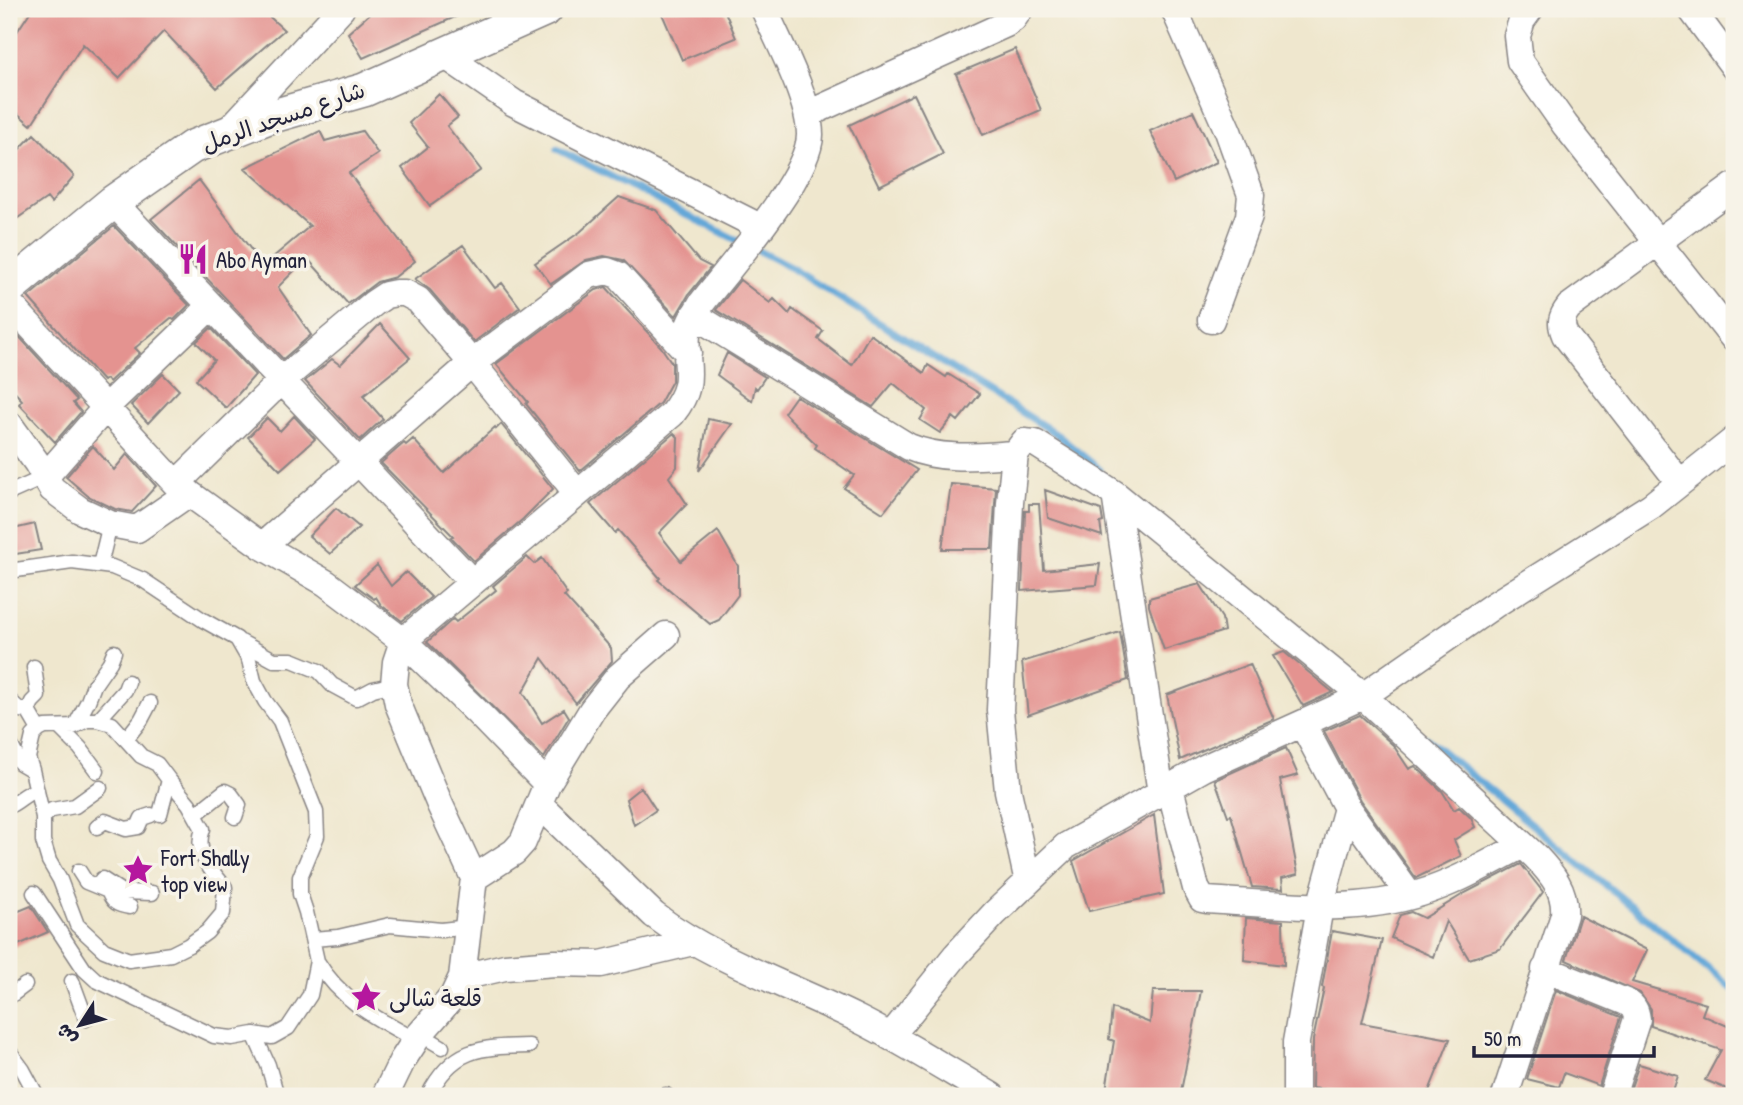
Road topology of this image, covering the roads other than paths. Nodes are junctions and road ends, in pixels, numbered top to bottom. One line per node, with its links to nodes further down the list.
1 (341, 9): 11 (street)
2 (546, 9): 8 (street, شارع مسجد الرمل)
3 (764, 9): 10 (street)
4 (1020, 9): 10 (street)
5 (1174, 9): 20 (street)
6 (1530, 9): 15 (street)
7 (1690, 9): 9 (street)
8 (443, 54): 11 (street, شارع مسجد الرمل); 14 (street)
9 (1734, 67)
10 (808, 114): 14 (street)
11 (227, 132): 13 (street, شارع مسجد الرمل)
12 (1734, 186): 15 (street)
13 (113, 202): 16 (street, شارع مسجد الرمل); 18 (street)
14 (760, 227): 19 (street)
15 (1656, 241): 21 (street); 31 (street)
16 (9, 288)
17 (9, 303): 25 (street)
18 (210, 307): 24 (street); 25 (street)
19 (694, 315): 22 (street); 28 (street)
20 (1211, 320)
21 (1734, 339)
22 (688, 353): 23 (street); 34 (street)
23 (472, 363): 24 (street); 29 (street); 34 (street)
24 (282, 380): 29 (street); 32 (street)
25 (107, 406): 30 (street); 32 (street)
26 (9, 424): 30 (street)
27 (1734, 440): 31 (street)
28 (1016, 454): 35 (street); 75 (street)
29 (358, 461): 37 (street); 40 (street)
30 (46, 477): 33 (lane); 36 (street)
31 (1680, 483): 48 (street)
32 (183, 488): 36 (street); 37 (street)
33 (9, 493)
34 (577, 494): 40 (street)
35 (1115, 494): 48 (street); 63 (street)
36 (110, 524): 38 (lane)
37 (262, 546): 43 (street)
38 (100, 565): 39 (lane); 42 (lane)
39 (9, 571)
40 (472, 582): 43 (street)
41 (666, 635): 64 (street)
42 (237, 639): 47 (lane); 82 (lane)
43 (403, 641): 47 (street); 64 (street)
44 (114, 652): 54 (lane)
45 (34, 667): 51 (lane)
46 (128, 682): 52 (lane)
47 (394, 684): 73 (street)
48 (1363, 696): 53 (street); 71 (street)
49 (9, 700): 51 (lane)
50 (150, 703): 56 (lane)
51 (28, 711): 55 (lane)
52 (99, 720): 54 (lane); 56 (lane)
53 (1303, 725): 63 (street); 66 (street)
54 (68, 727): 55 (lane); 59 (lane)
55 (39, 730): 58 (lane)
56 (126, 739): 60 (lane)
57 (9, 742): 58 (lane)
58 (32, 770): 62 (lane)
59 (97, 771)
60 (169, 780): 67 (lane); 70 (lane)
61 (100, 788): 68 (lane)
62 (37, 790): 65 (lane); 68 (lane)
63 (1166, 790): 75 (street); 80 (street)
64 (543, 794): 73 (street); 83 (street)
65 (9, 806)
66 (1347, 808): 78 (street); 80 (street)
67 (196, 814): 68 (lane); 69 (lane)
68 (43, 817)
69 (235, 817)
70 (97, 827)
71 (1523, 845): 78 (street); 85 (street)
72 (79, 872): 79 (lane)
73 (474, 878): 81 (street)
74 (102, 879): 77 (lane)
75 (1028, 881): 92 (street)
76 (34, 892): 91 (lane)
77 (152, 893)
78 (1410, 896): 80 (street)
79 (130, 907)
80 (1320, 907): 102 (street)
81 (469, 927): 82 (lane); 86 (street)
82 (312, 939): 84 (lane)
83 (693, 942): 86 (street); 92 (street)
84 (317, 961): 91 (lane); 93 (lane)
85 (1545, 969): 96 (street); 103 (street)
86 (462, 977): 93 (street)
87 (72, 981): 90 (lane)
88 (25, 985): 89 (lane)
89 (9, 997)
90 (86, 1019)
91 (254, 1034): 98 (lane)
92 (890, 1037): 101 (street)
93 (426, 1040): 99 (street)
94 (529, 1046): 100 (lane)
95 (9, 1051): 97 (lane)
96 (1508, 1095)
97 (37, 1096)
98 (277, 1096)
99 (385, 1096)
100 (428, 1096)
101 (990, 1096)
102 (1296, 1096)
103 (1612, 1096)

